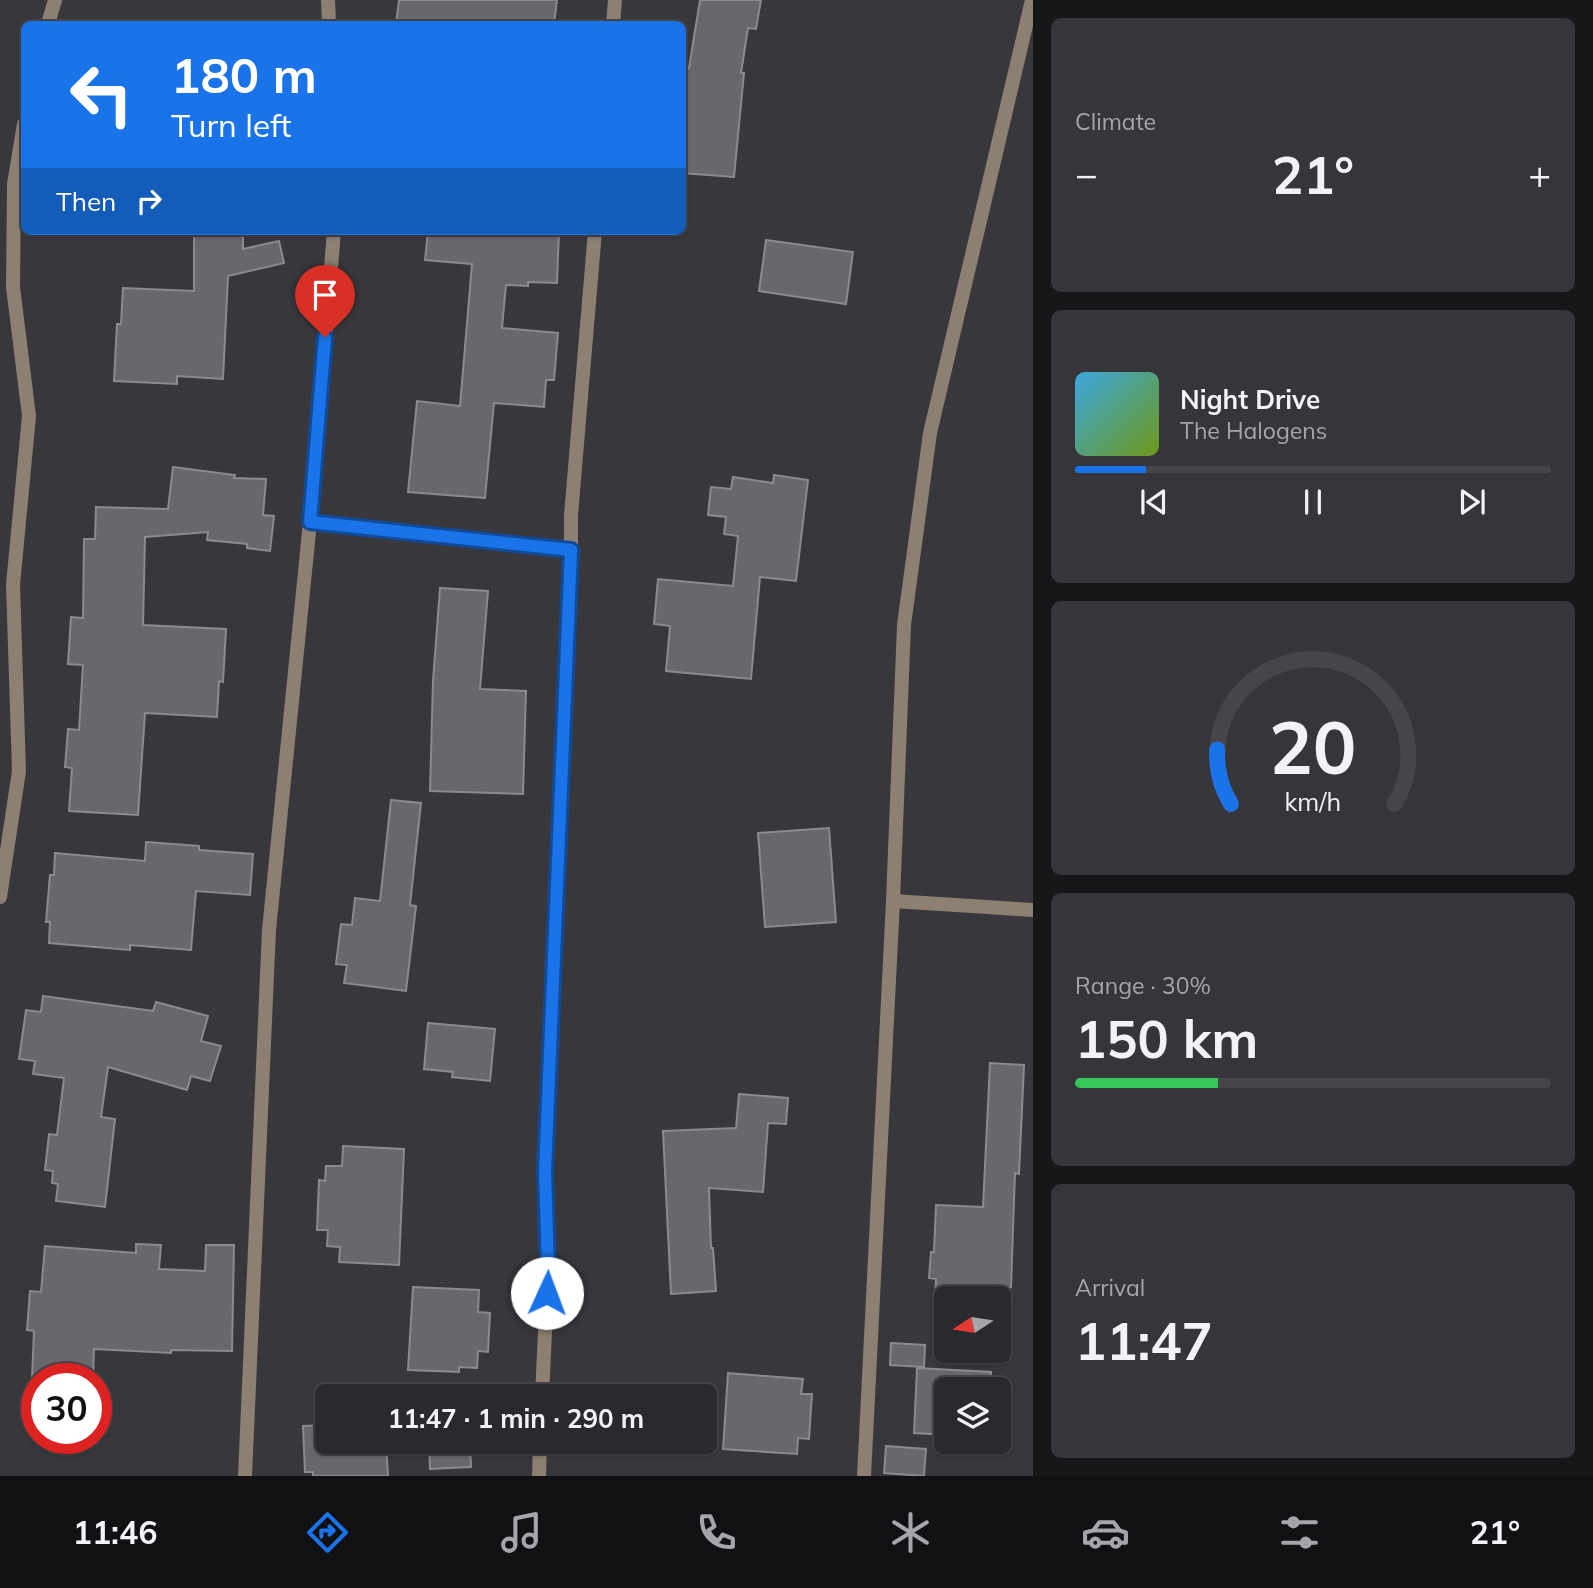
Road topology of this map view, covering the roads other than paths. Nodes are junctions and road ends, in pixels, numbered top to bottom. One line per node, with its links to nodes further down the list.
1 (55, 0): 5 (street)
2 (328, 0): 6 (street)
3 (615, 0): 7 (street)
4 (1032, 0): 15 (street)
5 (49, 21)
6 (329, 21)
7 (613, 21)
8 (21, 140): 13 (street)
9 (334, 235): 11 (street)
10 (595, 235): 12 (street)
11 (310, 522): 12 (street); 19 (street)
12 (571, 550): 17 (street)
13 (7, 583): 14 (street)
14 (0, 897)
15 (893, 901): 16 (street); 21 (street)
16 (1033, 910)
17 (543, 1384)
18 (540, 1454): 20 (street)
19 (244, 1476)
20 (539, 1476)
21 (864, 1476)

